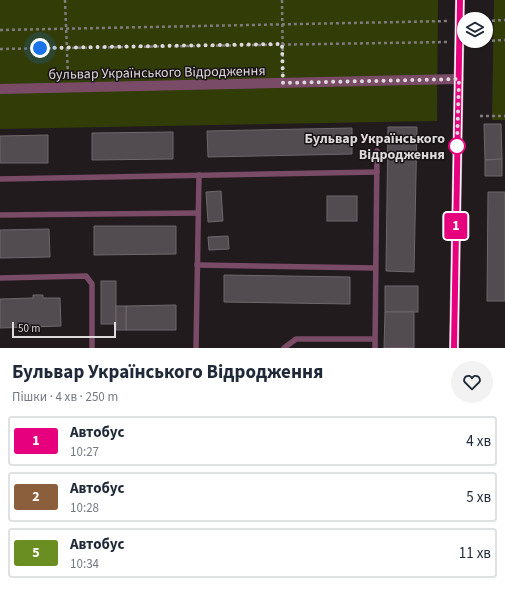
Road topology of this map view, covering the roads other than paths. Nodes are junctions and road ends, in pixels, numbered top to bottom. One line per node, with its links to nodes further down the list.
1 (460, 0): 2 (main road)
2 (459, 79): 3 (street, бульвар Українського Відродження); 18 (main road)
3 (0, 89)
4 (377, 151): 5 (lane)
5 (376, 172): 6 (lane); 11 (lane)
6 (199, 175): 7 (lane); 8 (lane)
7 (0, 179)
8 (198, 213): 9 (lane); 10 (lane)
9 (0, 215)
10 (197, 265): 11 (lane); 15 (lane)
11 (375, 268): 13 (lane)
12 (0, 278): 14 (lane)
13 (374, 339): 16 (lane); 17 (lane)
14 (92, 348)
15 (196, 348)
16 (284, 348)
17 (374, 348)
18 (454, 348)

